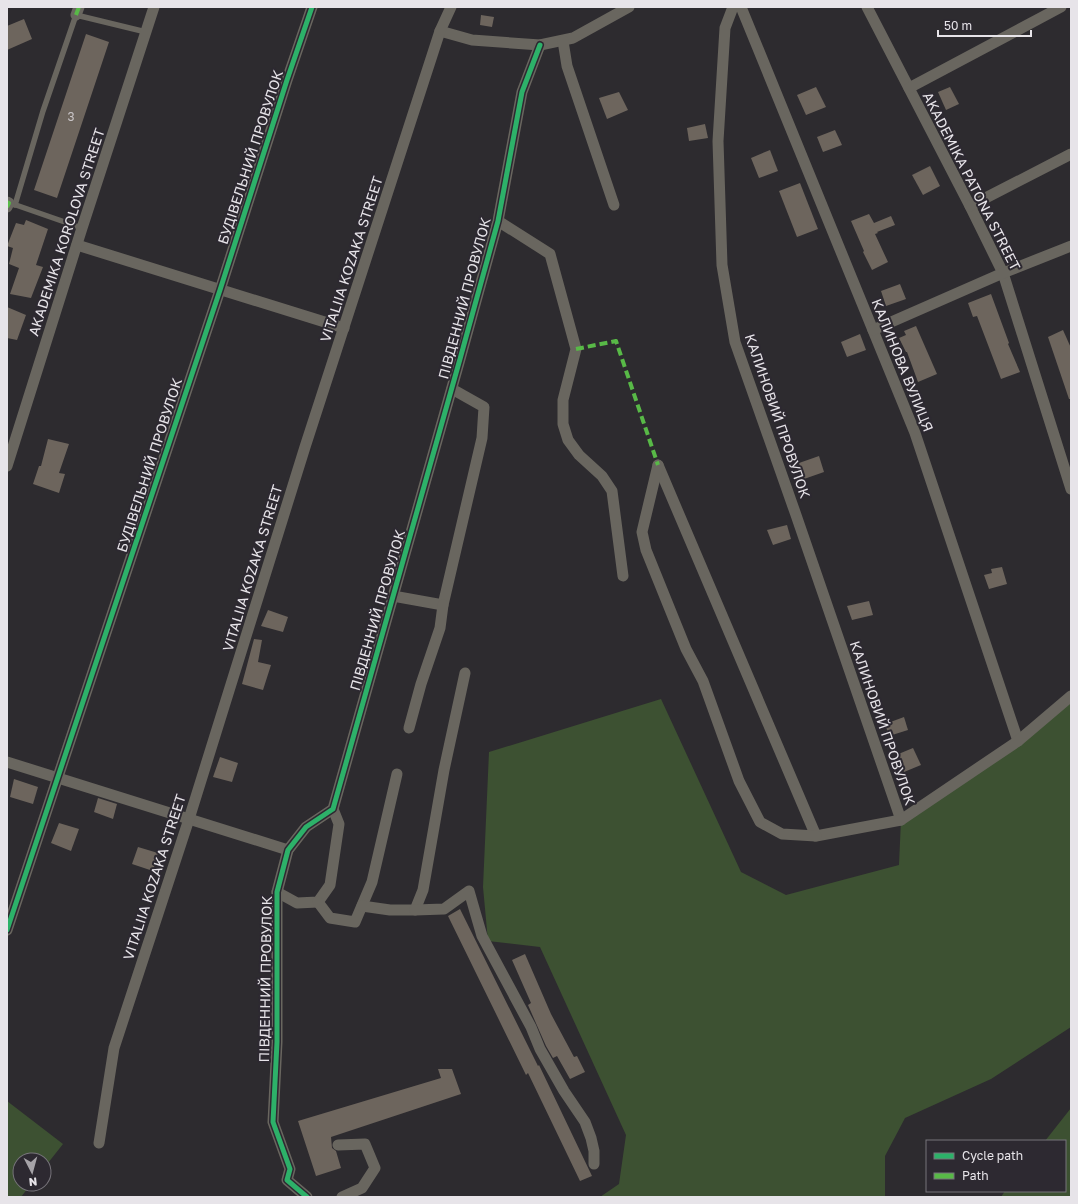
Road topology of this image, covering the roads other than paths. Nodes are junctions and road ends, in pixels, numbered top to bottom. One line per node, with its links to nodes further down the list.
1 (154, 7): 11 (street, AKADEMIKA KOROLOVA STREET)
2 (312, 7): 24 (street, БУДІВЕЛЬНИЙ ПРОВУЛОК)
3 (451, 7): 10 (street, VITALIIA KOZAKA STREET)
4 (628, 7): 12 (street)
5 (733, 7): 42 (street, КАЛИНОВИЙ ПРОВУЛОК)
6 (741, 7): 26 (street, КАЛИНОВА ВУЛИЦЯ)
7 (867, 7): 14 (street, AKADEMIKA PATONA STREET)
8 (1061, 7): 14 (street)
9 (78, 11): 11 (lane); 16 (lane)
10 (440, 31): 13 (street); 25 (street, VITALIIA KOZAKA STREET)
11 (146, 32): 20 (street, AKADEMIKA KOROLOVA STREET)
12 (563, 41): 13 (street); 17 (street)
13 (540, 45): 19 (street, ПІВДЕННИЙ ПРОВУЛОК)
14 (909, 88): 18 (street, AKADEMIKA PATONA STREET)
15 (1071, 154): 18 (street)
16 (10, 204): 20 (lane)
17 (614, 205)
18 (970, 206): 23 (street, AKADEMIKA PATONA STREET)
19 (498, 221): 27 (street, ПІВДЕННИЙ ПРОВУЛОК); 30 (street)
20 (82, 228): 21 (street, AKADEMIKA KOROLOVA STREET)
21 (77, 245): 24 (street); 28 (street, AKADEMIKA KOROLOVA STREET)
22 (1071, 246): 23 (street)
23 (1003, 273): 26 (street); 29 (street, AKADEMIKA PATONA STREET)
24 (220, 290): 25 (street); 39 (street, БУДІВЕЛЬНИЙ ПРОВУЛОК)
25 (344, 328): 41 (street, VITALIIA KOZAKA STREET)
26 (873, 330): 36 (street, КАЛИНОВА ВУЛИЦЯ)
27 (452, 389): 31 (street, ПІВДЕННИЙ ПРОВУЛОК); 32 (street)
28 (7, 466)
29 (1071, 489)
30 (623, 576)
31 (393, 596): 32 (street); 40 (street, ПІВДЕННИЙ ПРОВУЛОК)
32 (443, 605): 35 (street)
33 (465, 673): 48 (street)
34 (1071, 696): 36 (street)
35 (409, 728)
36 (1018, 741): 42 (street)
37 (7, 762): 39 (street)
38 (397, 774): 47 (street)
39 (58, 777): 41 (street); 49 (street, БУДІВЕЛЬНИЙ ПРОВУЛОК)
40 (333, 809): 44 (street, ПІВДЕННИЙ ПРОВУЛОК); 46 (street)
41 (190, 819): 44 (street); 50 (street, VITALIIA KOZAKA STREET)
42 (901, 820): 43 (street)
43 (816, 836): 43 (street)
44 (288, 850): 45 (street, ПІВДЕННИЙ ПРОВУЛОК)
45 (276, 892): 46 (street); 53 (street, ПІВДЕННИЙ ПРОВУЛОК)
46 (318, 902): 47 (street)
47 (362, 906): 48 (street)
48 (415, 910): 52 (street)
49 (7, 930)
50 (99, 1143)
51 (338, 1145): 54 (street)
52 (594, 1164)
53 (307, 1197)
54 (342, 1197)

